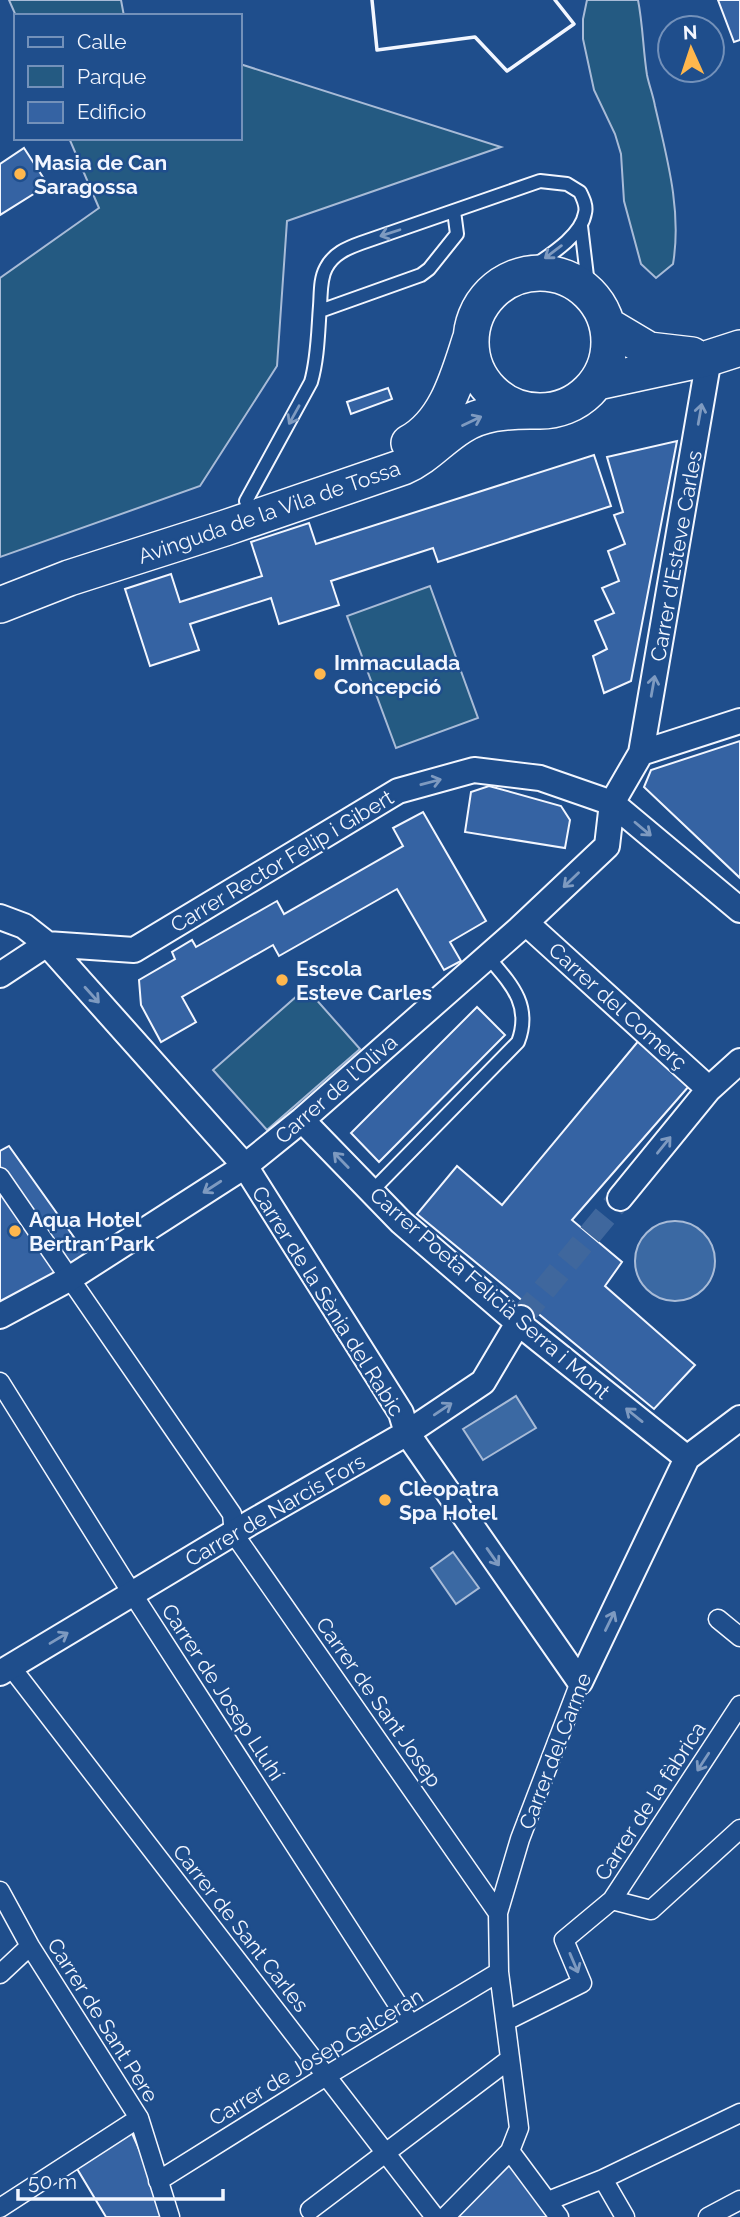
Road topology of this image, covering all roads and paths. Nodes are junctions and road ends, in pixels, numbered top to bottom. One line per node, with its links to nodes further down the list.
1 (454, 211): 2 (lane); 5 (lane); 5 (lane, one-way to 5)
2 (581, 226): 3 (lane, one-way to 3); 4 (lane)
3 (521, 275): 4 (main road); 7 (main road)
4 (589, 293): 6 (main road)
5 (320, 310): 11 (lane, one-way to 11)
6 (607, 325): 8 (main road); 9 (main road)
7 (470, 340): 10 (main road); 11 (main road, Avinguda de la Vila de Tossa)
8 (725, 353): 9 (main road); 15 (street, Carrer d'Esteve Carles, one-way to 8)
9 (598, 382): 10 (main road)
10 (530, 411): 13 (main road, Avinguda de la Vila de Tossa, one-way to 10)
11 (246, 501): 12 (main road, Avinguda de la Vila de Tossa)
12 (0, 583)
13 (0, 605)
14 (740, 721): 15 (street)
15 (641, 753): 16 (street)
16 (612, 803): 17 (street, Carrer Rector Felip i Gibert, one-way to 17); 19 (street, Carrer de l'Oliva, one-way to 19); 20 (street, Carrer Rector Felip i Gibert, one-way to 16)
17 (740, 910)
18 (0, 917): 20 (street)
19 (526, 923): 21 (street, Carrer de l'Oliva); 24 (street, Carrer del Comerç)
20 (47, 944): 22 (street); 26 (street, Carrer de la Sènia del Rabic, one-way to 26)
21 (488, 957): 25 (street, Carrer de l'Oliva); 28 (lane)
22 (0, 975)
23 (740, 1061): 24 (street)
24 (709, 1089): 29 (street, one-way to 24)
25 (302, 1120): 26 (street, Carrer de l'Oliva); 28 (street, Carrer Poeta Felicià Serra i Mont, one-way to 25)
26 (245, 1166): 30 (street, Carrer de l'Oliva, one-way to 30); 35 (street, Carrer de la Sènia del Rabic)
27 (0, 1177): 30 (street)
28 (371, 1192): 32 (street, Carrer Poeta Felicià Serra i Mont)
29 (621, 1198)
30 (69, 1279): 31 (street, Carrer de l'Oliva); 37 (street, Carrer de Sant Josep)
31 (0, 1316)
32 (519, 1320): 35 (street, Carrer de Narcís Fors, one-way to 32); 36 (street, Carrer Poeta Felicià Serra i Mont, one-way to 32)
33 (0, 1382): 38 (street, Carrer de Josep Lluhí)
34 (740, 1418): 36 (street, Carrer del Carme)
35 (407, 1433): 37 (street, Carrer de Narcís Fors); 42 (street, Carrer de la Sènia del Rabic, one-way to 42)
36 (687, 1458): 42 (street, Carrer del Carme, one-way to 36)
37 (233, 1524): 38 (street, Carrer de Narcís Fors); 47 (street, Carrer de Sant Josep)
38 (132, 1593): 41 (street, Carrer de Narcís Fors, one-way to 38); 52 (street, Carrer de Josep Lluhí)
39 (718, 1619): 40 (street)
40 (740, 1637)
41 (5, 1670): 54 (street, Carrer de Sant Carles)
42 (580, 1682): 47 (street, Carrer del Carme)
43 (739, 1707): 46 (street, Carrer de la fàbrica, one-way to 46)
44 (740, 1829): 46 (street)
45 (0, 1891): 48 (street, Carrer de Sant Pere)
46 (612, 1900): 51 (street, Carrer de la fàbrica, one-way to 51)
47 (498, 1913): 49 (street, Carrer del Carme)
48 (30, 1946): 50 (street); 56 (street, Carrer de Sant Pere)
49 (499, 1972): 51 (street, Carrer del Carme); 52 (street, Carrer de Josep Galceran)
50 (0, 1974)
51 (506, 2021): 53 (street, Carrer del Carme)
52 (411, 2025): 54 (street, Carrer de Josep Galceran)
53 (510, 2059): 57 (street, Carrer del Carme); 58 (street)
54 (326, 2076): 58 (street, Carrer de Sant Carles); 60 (street, Carrer de Josep Galceran)
55 (740, 2113): 59 (street)
56 (139, 2118): 60 (street, Carrer de Sant Pere); 63 (street)
57 (510, 2151): 62 (street); 67 (street)
58 (386, 2152): 64 (street); 66 (street, Carrer de Sant Carles)
59 (603, 2179): 62 (street); 69 (street)
60 (158, 2181): 65 (street, Carrer de Sant Pere)
61 (740, 2200): 70 (street)
62 (548, 2201): 68 (street)
63 (0, 2208)
64 (310, 2210)
65 (170, 2217)
66 (435, 2217)
67 (445, 2217)
68 (559, 2217)
69 (625, 2217)
70 (708, 2217)

